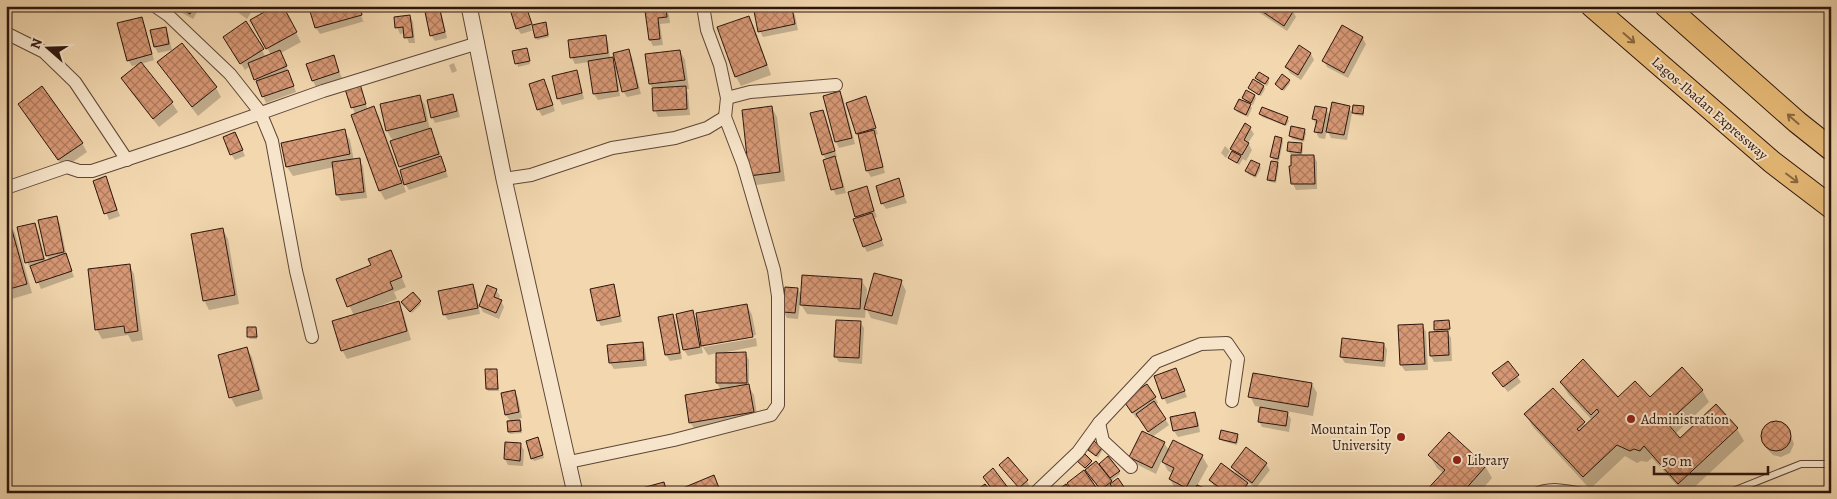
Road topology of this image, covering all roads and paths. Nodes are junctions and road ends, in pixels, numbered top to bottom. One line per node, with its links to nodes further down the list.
1 (155, 6): 10 (street)
2 (469, 6): 7 (street)
3 (703, 6): 9 (street)
4 (1592, 6): 16 (highway, Lagos-Ibadan Expressway, one-way to 16)
5 (1666, 6): 12 (highway, one-way to 5)
6 (6, 32): 13 (street)
7 (478, 43): 10 (street); 14 (street)
8 (836, 85): 9 (street)
9 (727, 98): 11 (street)
10 (260, 112): 13 (street); 17 (street)
11 (725, 117): 14 (street); 20 (street)
12 (1831, 149)
13 (126, 160): 15 (street)
14 (504, 179): 20 (street)
15 (6, 188)
16 (1831, 206)
17 (312, 337)
18 (1232, 401): 19 (street)
19 (1099, 423): 22 (street); 24 (street)
20 (569, 462): 23 (street)
21 (1831, 464): 27 (lane)
22 (1131, 467)
23 (575, 493)
24 (1035, 493)
25 (1532, 493): 26 (lane)
26 (1592, 493)
27 (1728, 493)

